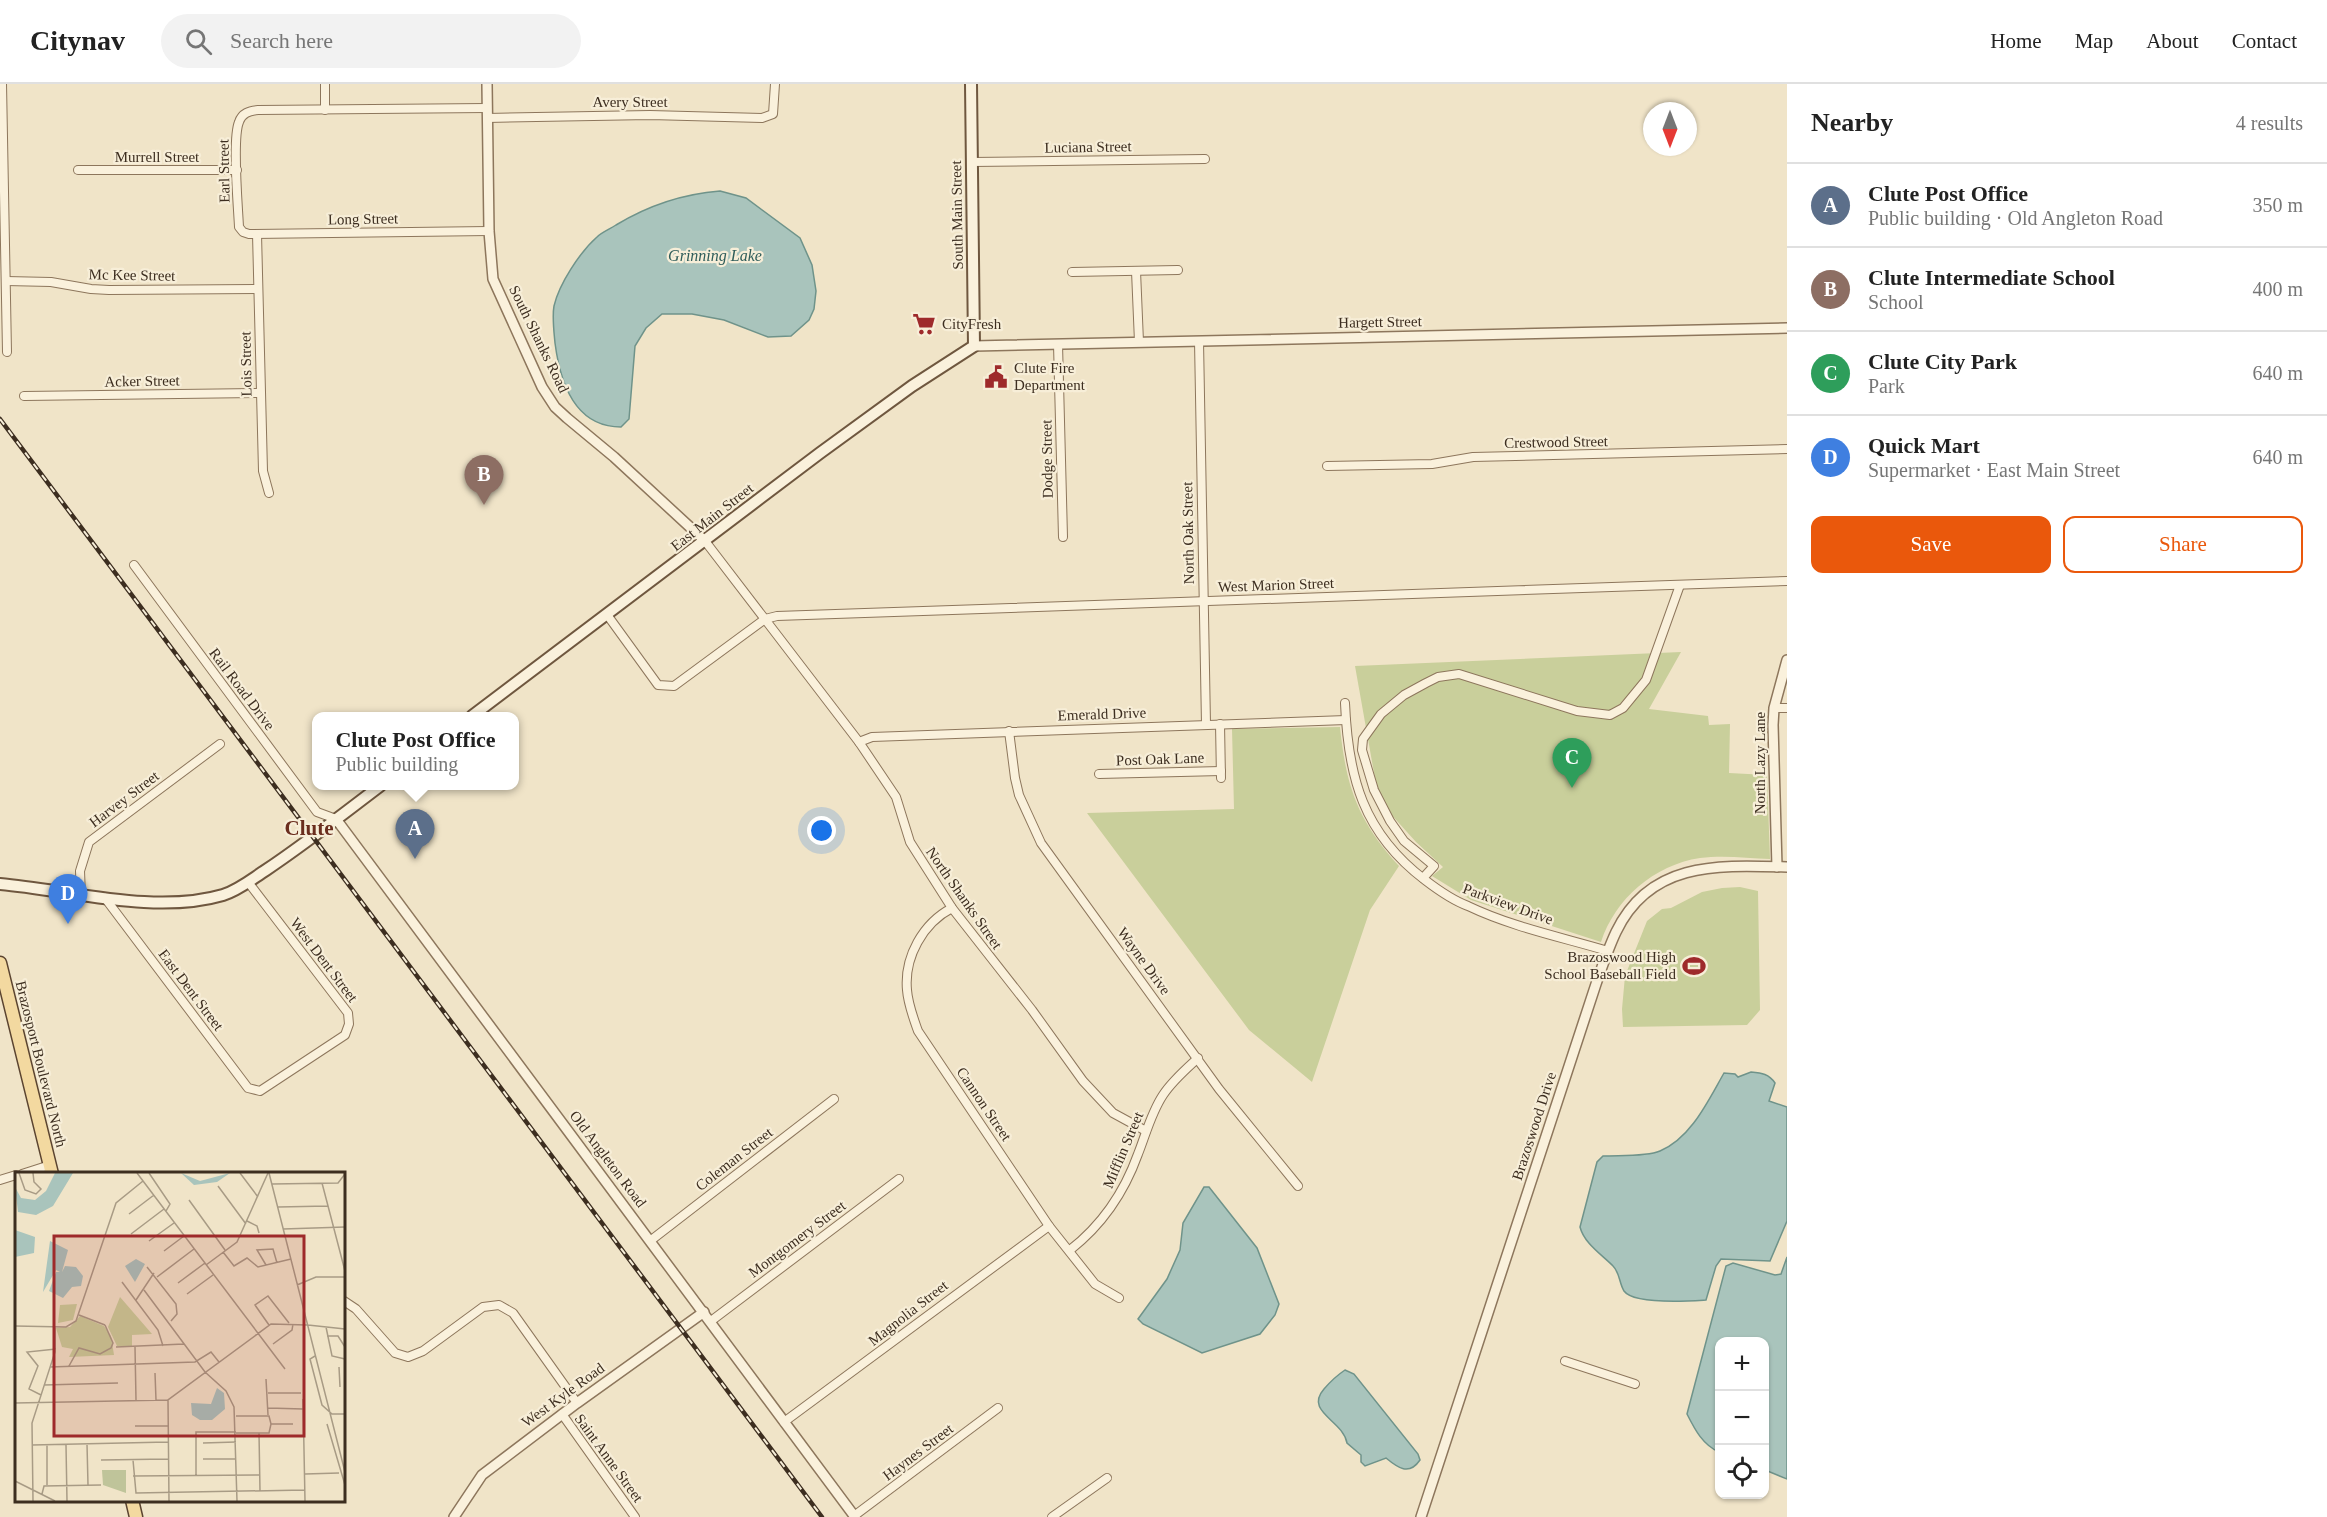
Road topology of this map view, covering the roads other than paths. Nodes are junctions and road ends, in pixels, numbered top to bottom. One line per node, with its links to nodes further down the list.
1 (2, 84): 19 (street)
2 (325, 84): 6 (street)
3 (487, 84): 7 (street, South Shanks Road)
4 (775, 84): 7 (street, Avery Street)
5 (971, 84): 10 (main road, South Main Street)
6 (325, 110): 7 (street, Avery Street); 8 (street, Avery Street)
7 (487, 113): 14 (street, South Shanks Road)
8 (242, 116): 12 (street, Earl Street)
9 (1205, 159): 10 (street, Luciana Street)
10 (971, 162): 25 (main road, South Main Street)
11 (78, 170): 12 (street, Murrell Street)
12 (237, 170): 13 (street, Earl Street)
13 (239, 227): 15 (street, Long Street)
14 (489, 231): 15 (street, Long Street); 33 (street, South Shanks Road)
15 (257, 234): 20 (street, Lois Street)
16 (1178, 270): 17 (street)
17 (1136, 271): 18 (street); 23 (street)
18 (1072, 272)
19 (6, 281): 20 (street, Mc Kee Street); 26 (street)
20 (258, 289): 27 (street, Lois Street)
21 (1787, 328): 22 (street, Hargett Street)
22 (1199, 341): 23 (street, Hargett Street); 37 (street, North Oak Street)
23 (1139, 342): 24 (street, Hargett Street)
24 (1058, 344): 25 (street, Hargett Street); 32 (street, Dodge Street)
25 (974, 346): 33 (main road, East Main Street)
26 (7, 352)
27 (260, 393): 28 (street, Acker Street); 31 (street, Lois Street)
28 (24, 396)
29 (1787, 449): 30 (street, Crestwood Street)
30 (1327, 466)
31 (269, 493)
32 (1063, 537)
33 (705, 541): 38 (main road, East Main Street); 39 (street, North Shanks Street)
34 (134, 565): 53 (street, Rail Road Drive)
35 (1787, 581): 36 (street, West Marion Street)
36 (1680, 585): 37 (street, West Marion Street); 55 (street)
37 (1203, 602): 39 (street, West Marion Street); 46 (street, North Oak Street)
38 (608, 616): 39 (street); 44 (main road, East Main Street)
39 (765, 619): 49 (street, North Shanks Street)
40 (1787, 660): 42 (street, North Lazy Lane)
41 (1345, 703): 45 (street, Parkview Drive)
42 (1774, 708): 43 (street); 54 (street, North Lazy Lane)
43 (1787, 708)
44 (479, 712)
45 (1346, 720): 47 (street, Emerald Drive); 55 (street, Parkview Drive)
46 (1206, 724): 47 (street, Emerald Drive); 48 (street, Emerald Drive)
47 (1220, 724): 51 (street, Post Oak Lane)
48 (1009, 731): 49 (street, Emerald Drive); 63 (street, Wayne Drive)
49 (859, 742): 60 (street, North Shanks Street)
50 (220, 744): 58 (street, Harvey Street)
51 (1100, 774)
52 (375, 790): 53 (main road)
53 (336, 819): 56 (main road); 74 (street, Old Angleton Road)
54 (1782, 867): 61 (street, Brazoswood Drive)
55 (1423, 878): 61 (street, Parkview Drive)
56 (248, 882): 59 (main road); 64 (street, West Dent Street)
57 (0, 884): 58 (main road)
58 (81, 896): 59 (main road)
59 (105, 898): 64 (street, East Dent Street)
60 (952, 908): 66 (street, North Shanks Street); 73 (street, Cannon Street)
61 (1608, 951): 93 (street, Brazoswood Drive)
62 (0, 963): 67 (main road, Brazosport Boulevard North)
63 (1198, 1058): 66 (street, Mifflin Street); 72 (street, Wayne Drive)
64 (260, 1091)
65 (834, 1099): 74 (street, Coleman Street)
66 (1146, 1131): 75 (street, Mifflin Street)
67 (51, 1169): 68 (street)
68 (29, 1172)
69 (15, 1175): 71 (street)
70 (899, 1179): 79 (street, Montgomery Street)
71 (0, 1180)
72 (1298, 1186)
73 (1049, 1226): 75 (street, Cannon Street); 85 (street, Magnolia Street)
74 (650, 1241): 78 (street, Old Angleton Road)
75 (1070, 1250): 76 (street, Cannon Street)
76 (1119, 1298)
77 (345, 1302): 82 (street)
78 (704, 1312): 79 (street, Old Angleton Road); 82 (street, West Kyle Road)
79 (711, 1321): 85 (street, Old Angleton Road)
80 (1565, 1361): 81 (street)
81 (1635, 1384)
82 (577, 1403): 84 (street, West Kyle Road)
83 (998, 1408): 88 (street, Haynes Street)
84 (562, 1414): 90 (street, West Kyle Road); 91 (street, Saint Anne Street)
85 (784, 1422): 88 (street, Old Angleton Road)
86 (1107, 1478): 92 (street)
87 (132, 1502): 89 (main road)
88 (855, 1516)
89 (136, 1517)
90 (454, 1517)
91 (635, 1517)
92 (1052, 1517)
93 (1421, 1517)

